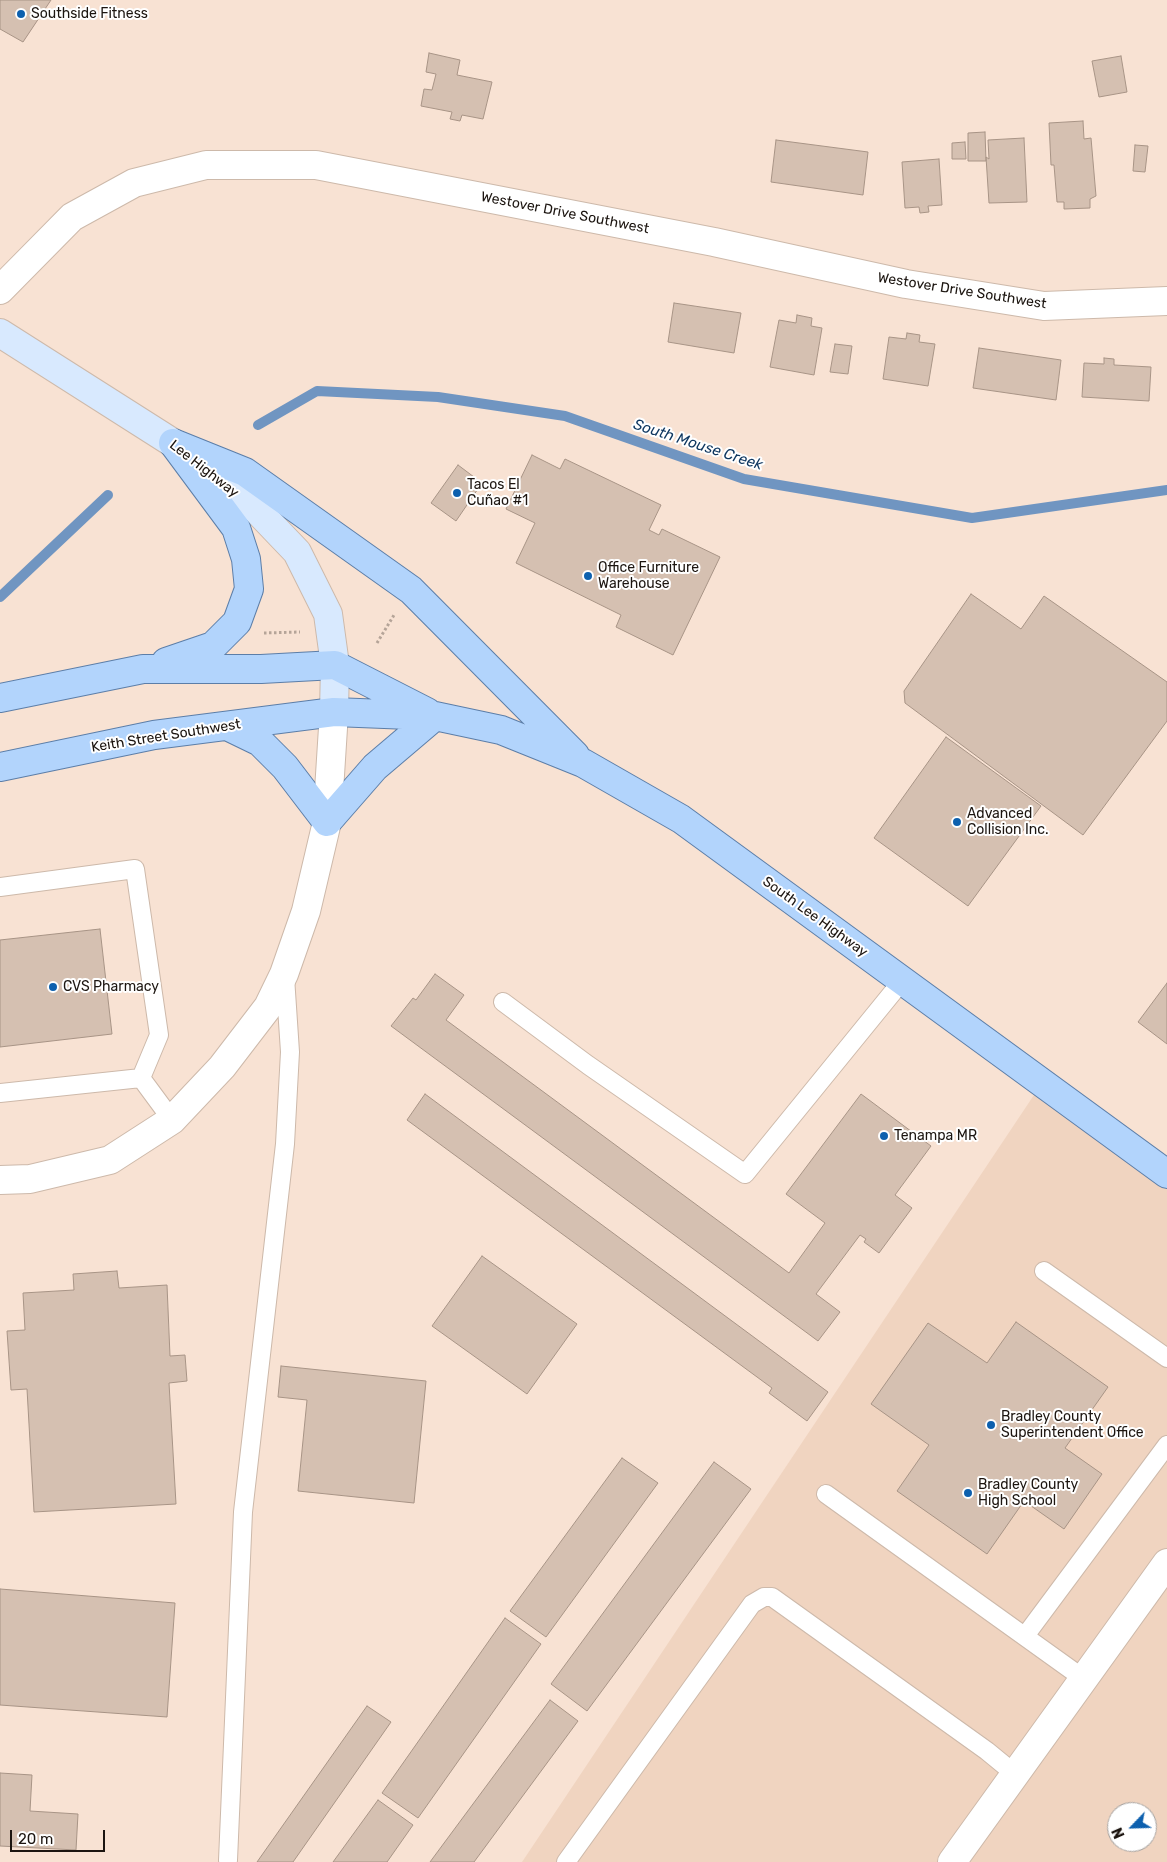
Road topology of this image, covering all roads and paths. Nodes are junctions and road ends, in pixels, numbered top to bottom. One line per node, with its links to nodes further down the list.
1 (0, 290): 2 (street, Westover Drive Southwest)
2 (1167, 301)
3 (0, 332): 4 (main road, Lee Highway)
4 (173, 443): 9 (main road, Lee Highway); 10 (main road); 15 (main road)
5 (396, 612): 8 (path)
6 (301, 632): 7 (path)
7 (262, 633)
8 (377, 643)
9 (335, 665): 10 (main road); 12 (main road, Lee Highway); 13 (main road, South Lee Highway)
10 (143, 669): 11 (main road)
11 (0, 698)
12 (334, 712): 13 (main road, South Lee Highway); 14 (main road, Keith Street Southwest); 17 (street)
13 (435, 716): 15 (main road, South Lee Highway); 17 (main road)
14 (227, 726): 16 (main road, Keith Street Southwest); 17 (main road)
15 (583, 763): 20 (main road, South Lee Highway)
16 (0, 767)
17 (327, 822): 19 (street)
18 (0, 887): 22 (lane)
19 (284, 974): 24 (street); 35 (lane)
20 (902, 980): 21 (lane); 25 (main road, South Lee Highway)
21 (503, 1002)
22 (141, 1078): 23 (lane); 24 (lane)
23 (0, 1093)
24 (172, 1120): 26 (street)
25 (1167, 1174)
26 (0, 1180)
27 (1044, 1271): 28 (lane)
28 (1167, 1358)
29 (1167, 1445): 32 (lane)
30 (826, 1494): 32 (lane)
31 (1167, 1563): 33 (street)
32 (1025, 1636): 33 (lane)
33 (1084, 1679): 34 (street)
34 (1015, 1774): 36 (lane); 37 (street)
35 (228, 1860)
36 (566, 1862)
37 (952, 1862)

